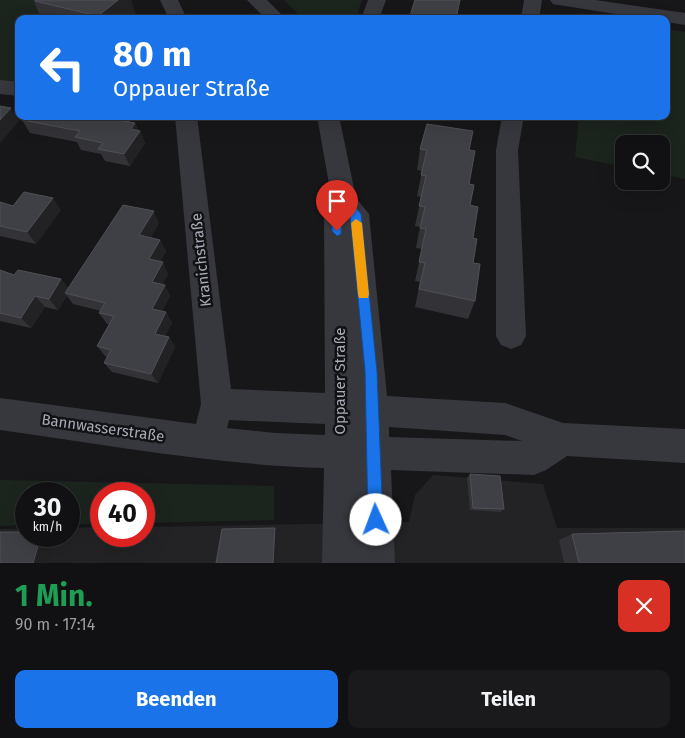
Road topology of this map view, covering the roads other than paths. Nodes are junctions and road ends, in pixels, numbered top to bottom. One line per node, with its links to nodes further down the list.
1 (169, 0): 6 (street)
2 (256, 0): 7 (street)
3 (377, 0): 8 (street)
4 (534, 0): 9 (street)
5 (560, 0): 10 (street)
6 (176, 15)
7 (273, 15)
8 (371, 15)
9 (531, 15)
10 (659, 15)
11 (670, 17): 12 (street)
12 (685, 19)
13 (0, 87): 14 (street)
14 (15, 89)
15 (186, 120): 19 (street, Kranichstraße)
16 (329, 120): 20 (street, Oppauer Straße)
17 (512, 120): 18 (street)
18 (511, 336)
19 (217, 404): 20 (street); 23 (street)
20 (357, 410): 22 (street); 25 (street, Oppauer Straße)
21 (0, 414): 23 (street, Bannwasserstraße)
22 (563, 439): 24 (street); 25 (street, Bannwasserstraße)
23 (206, 442): 25 (street, Bannwasserstraße)
24 (685, 446)
25 (357, 451): 26 (street, Oppauer Straße); 27 (street, Oppauer Straße)
26 (341, 563)
27 (376, 563)

